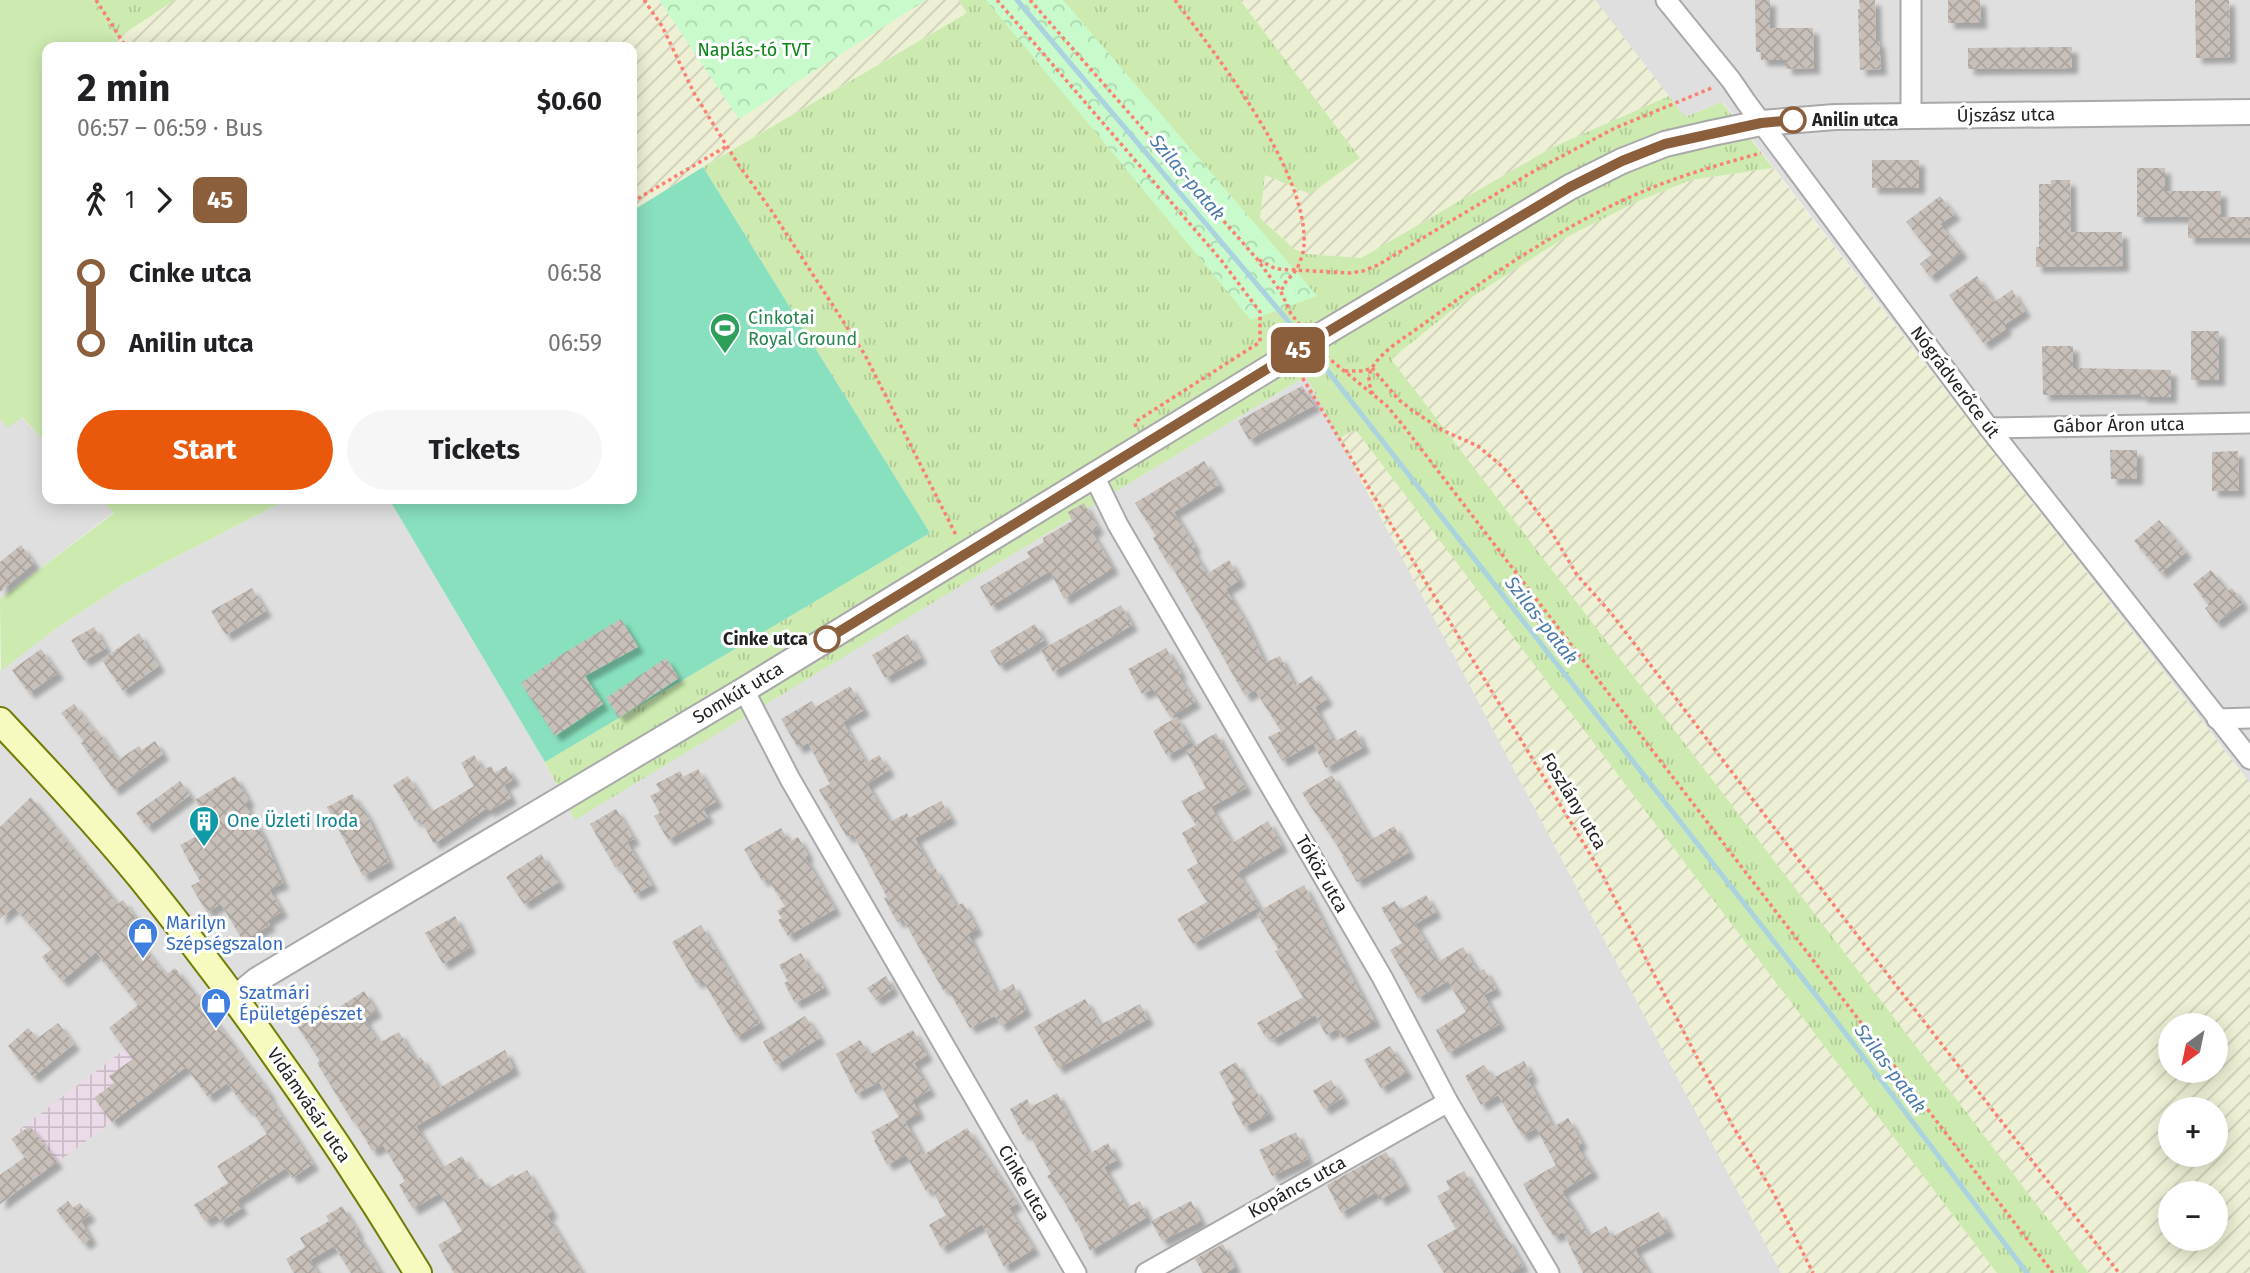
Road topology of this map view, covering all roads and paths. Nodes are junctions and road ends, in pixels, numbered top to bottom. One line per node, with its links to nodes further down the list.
1 (96, 0): 8 (path)
2 (644, 0): 13 (path)
3 (997, 0): 27 (path)
4 (1030, 0): 16 (path)
5 (1175, 0): 17 (path)
6 (1666, 0): 9 (street, Nógrádverőce út)
7 (1911, 0): 11 (street)
8 (123, 42)
9 (1731, 80): 12 (street, Nógrádverőce út); 17 (path)
10 (2250, 112): 11 (street, Újszász utca)
11 (1912, 116): 12 (street, Újszász utca)
12 (1761, 123): 14 (street, Nógrádverőce út); 20 (street, Somkút utca)
13 (727, 146): 15 (path); 29 (path)
14 (1780, 148): 22 (path); 26 (street, Nógrádverőce út)
15 (637, 199)
16 (1257, 259): 17 (path); 18 (path)
17 (1296, 270): 18 (path)
18 (1282, 292): 19 (path)
19 (1296, 320)
20 (1324, 344): 21 (street, Somkút utca, bridge); 23 (path)
21 (1293, 353): 27 (street, Somkút utca); 41 (path, Foszlány utca)
22 (1372, 368): 23 (path); 24 (path); 43 (path)
23 (1343, 371): 24 (path)
24 (1374, 396): 42 (path)
25 (2250, 423): 26 (street, Gábor Áron utca)
26 (1989, 428): 32 (street, Nógrádverőce út)
27 (1139, 447): 28 (street, Somkút utca)
28 (1094, 475): 29 (street, Somkút utca); 36 (street, Tóköz utca)
29 (966, 554): 30 (street, Somkút utca)
30 (744, 690): 35 (street, Somkút utca); 38 (street, Cinke utca)
31 (2250, 718): 32 (street)
32 (2217, 719): 34 (street, Nógrádverőce út)
33 (0, 721): 35 (main road, Vidámvásár utca)
34 (2250, 759)
35 (234, 998): 37 (main road, Vidámvásár utca)
36 (1448, 1102): 39 (street, Kopáncs utca); 40 (street, Tóköz utca)
37 (418, 1273)
38 (1076, 1273)
39 (1146, 1273)
40 (1549, 1273)
41 (1812, 1273)
42 (2053, 1273)
43 (2119, 1273)

